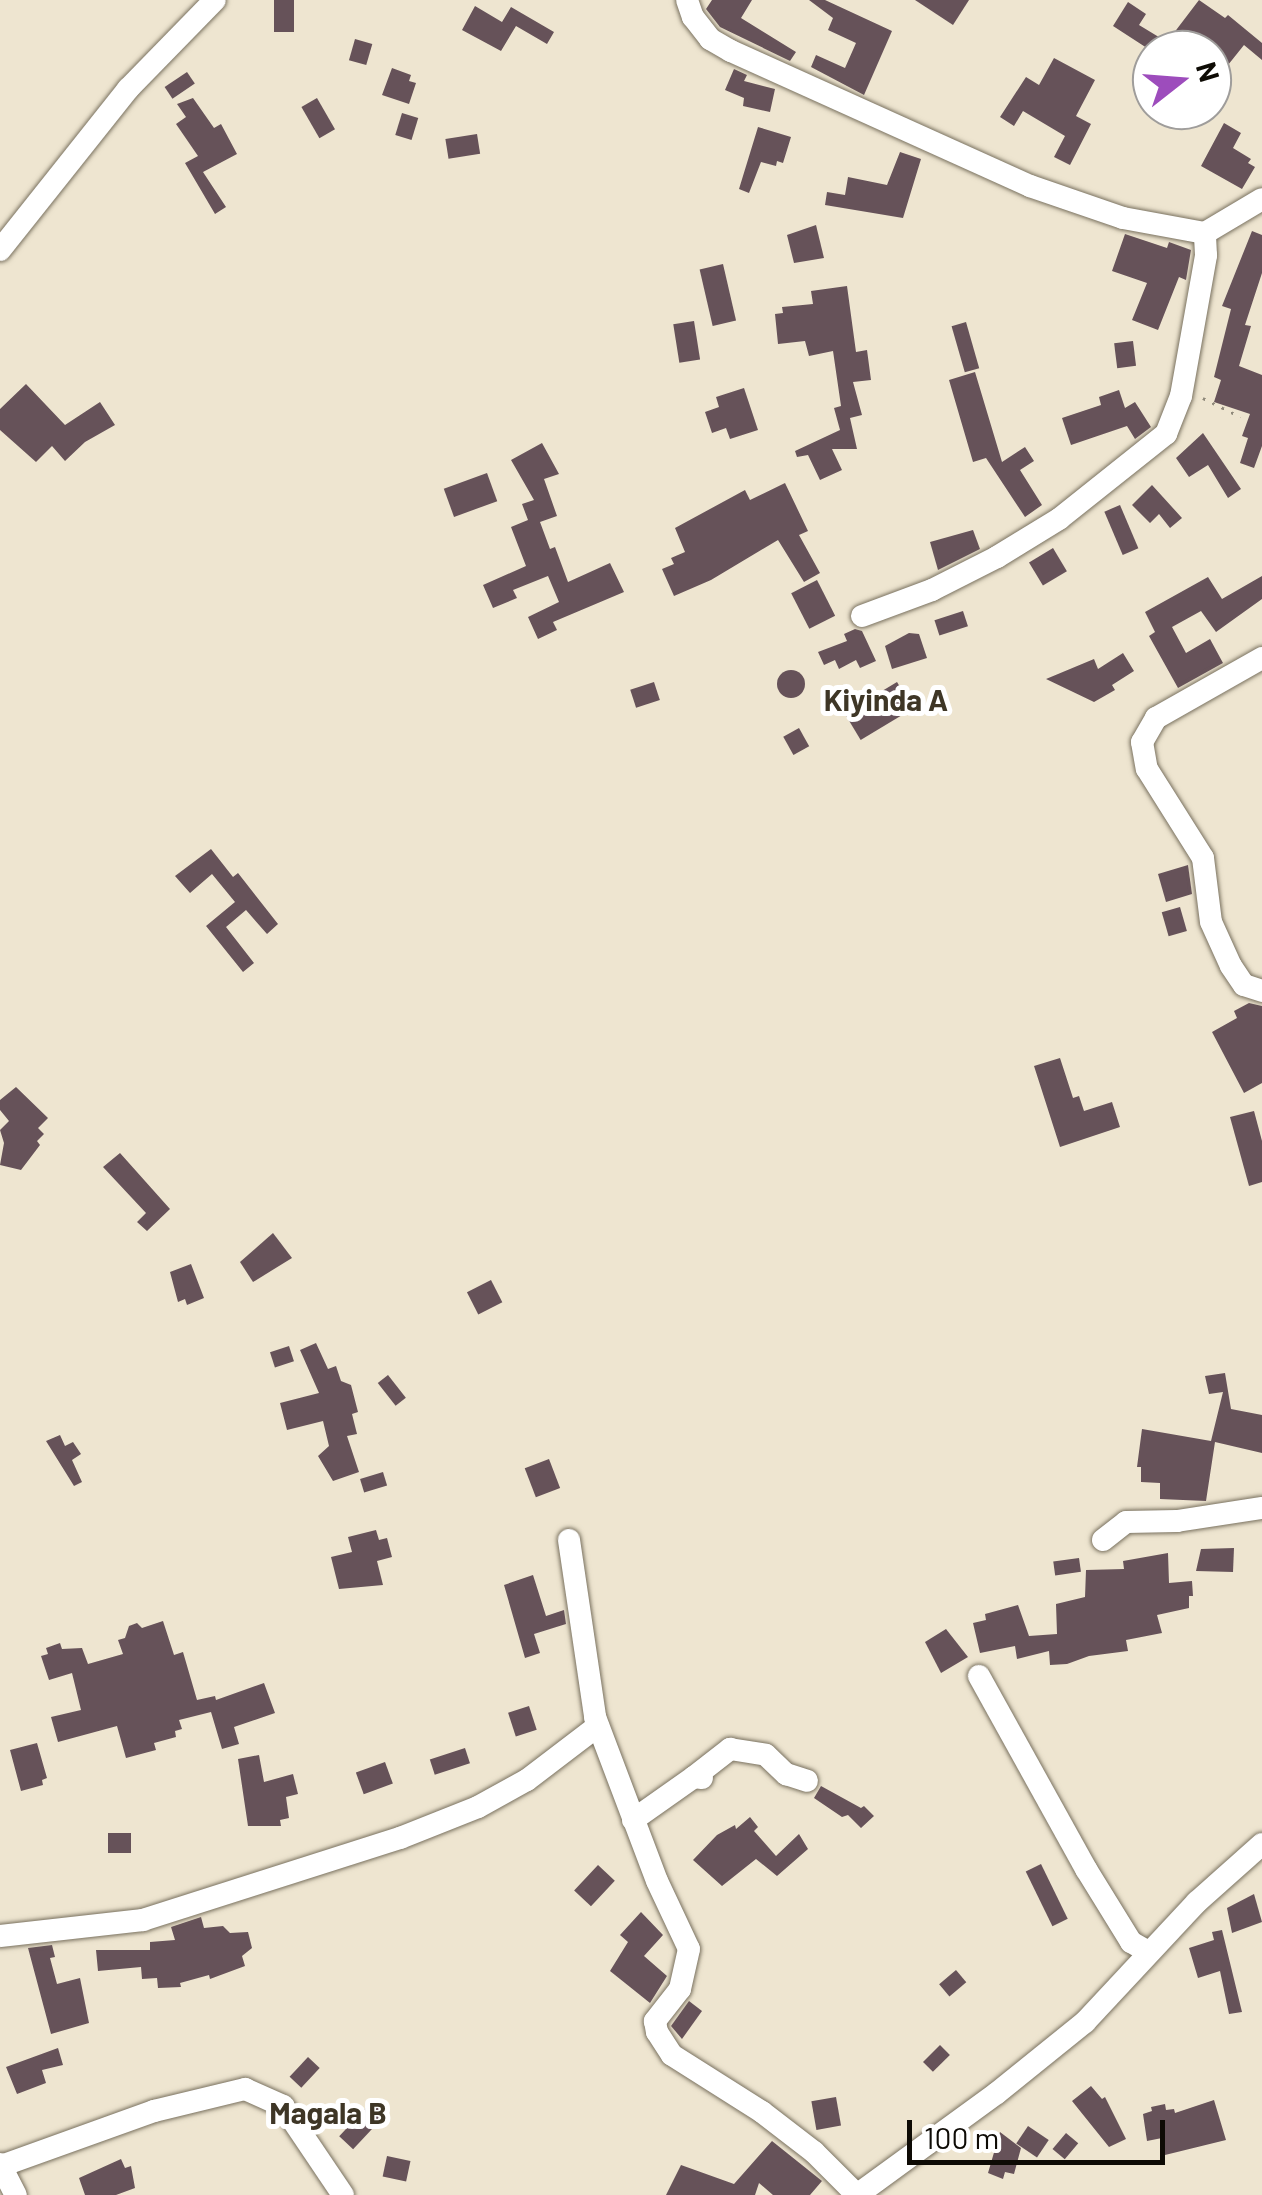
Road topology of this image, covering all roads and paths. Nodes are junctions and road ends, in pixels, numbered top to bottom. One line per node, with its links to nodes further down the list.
1 (216, 0): 5 (street)
2 (688, 0): 4 (street)
3 (1262, 198): 4 (street)
4 (1205, 233): 6 (street)
5 (0, 250)
6 (1184, 374): 7 (path); 8 (street)
7 (1240, 417)
8 (862, 616)
9 (1262, 658): 10 (street)
10 (1262, 992)
11 (1262, 1508): 13 (street)
12 (569, 1540): 15 (street)
13 (1104, 1540)
14 (979, 1676): 20 (street)
15 (598, 1726): 17 (street); 19 (street)
16 (807, 1780): 17 (street)
17 (633, 1820): 20 (street)
18 (1262, 1844): 20 (street)
19 (0, 1936)
20 (1148, 1952)
21 (0, 2165): 22 (street); 23 (street)
22 (16, 2195)
23 (343, 2195)

